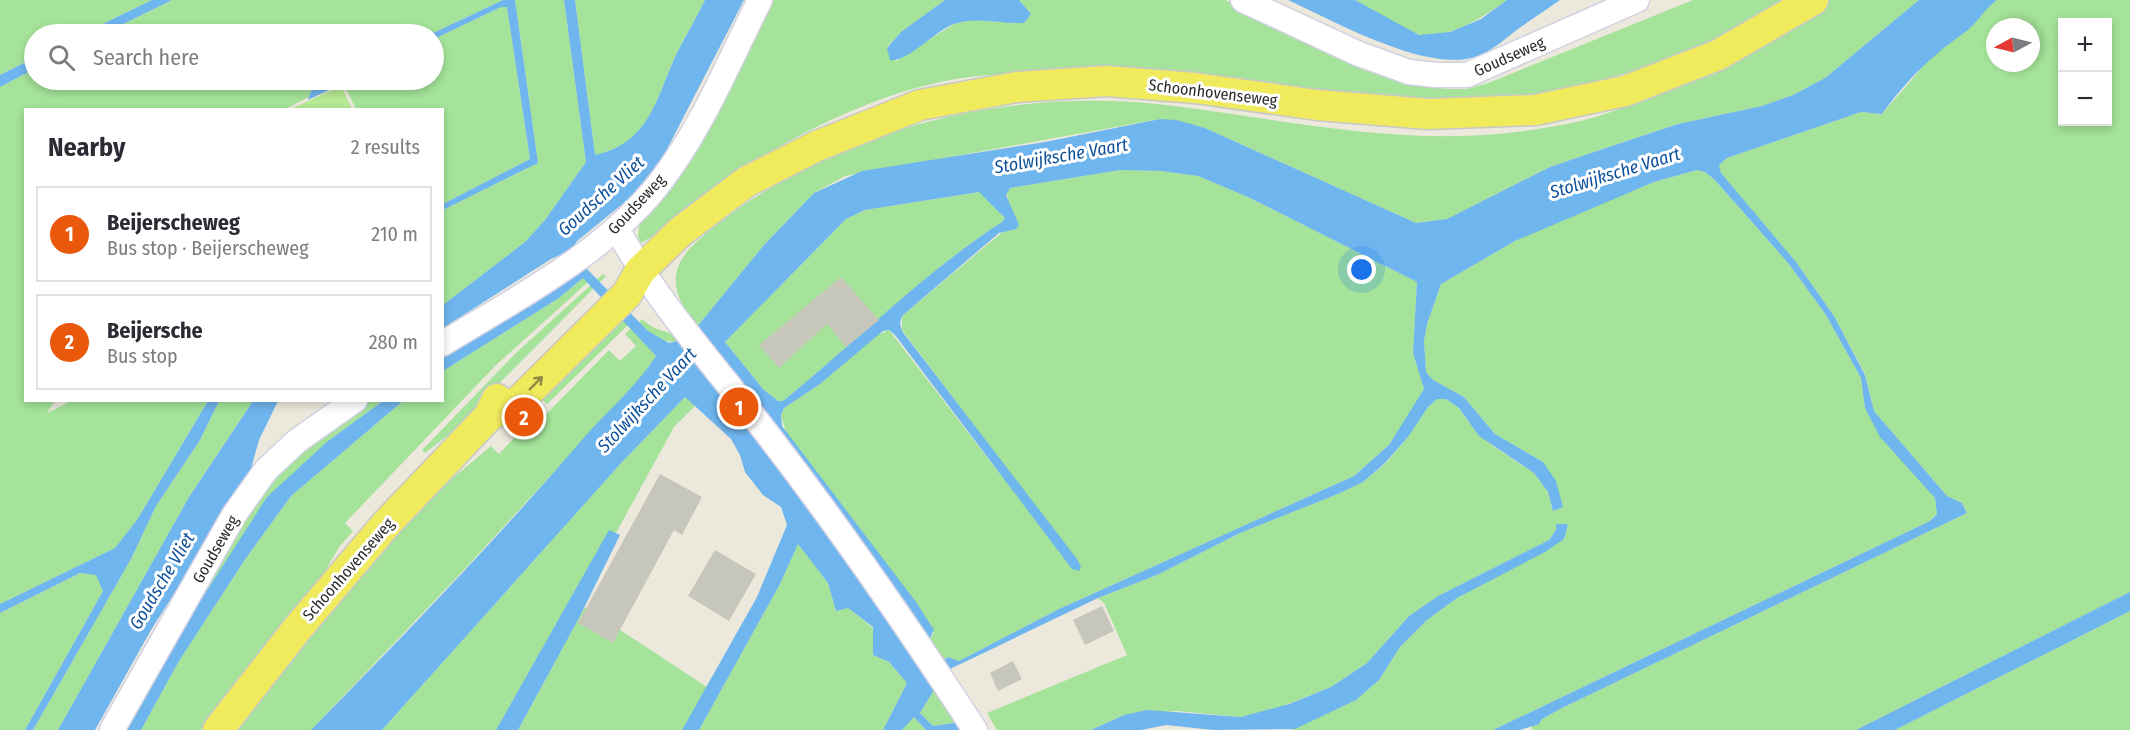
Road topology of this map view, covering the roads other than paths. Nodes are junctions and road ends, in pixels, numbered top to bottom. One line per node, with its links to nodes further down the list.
1 (760, 0): 5 (street, Goudseweg)
2 (1243, 0): 3 (street, Goudseweg)
3 (1637, 0)
4 (1812, 0): 6 (main road, Schoonhovenseweg)
5 (617, 229): 6 (street); 7 (street, Goudseweg)
6 (640, 271): 10 (main road, Schoonhovenseweg); 11 (street)
7 (444, 343)
8 (352, 402): 9 (street, Goudseweg)
9 (112, 730)
10 (218, 730)
11 (975, 730)

